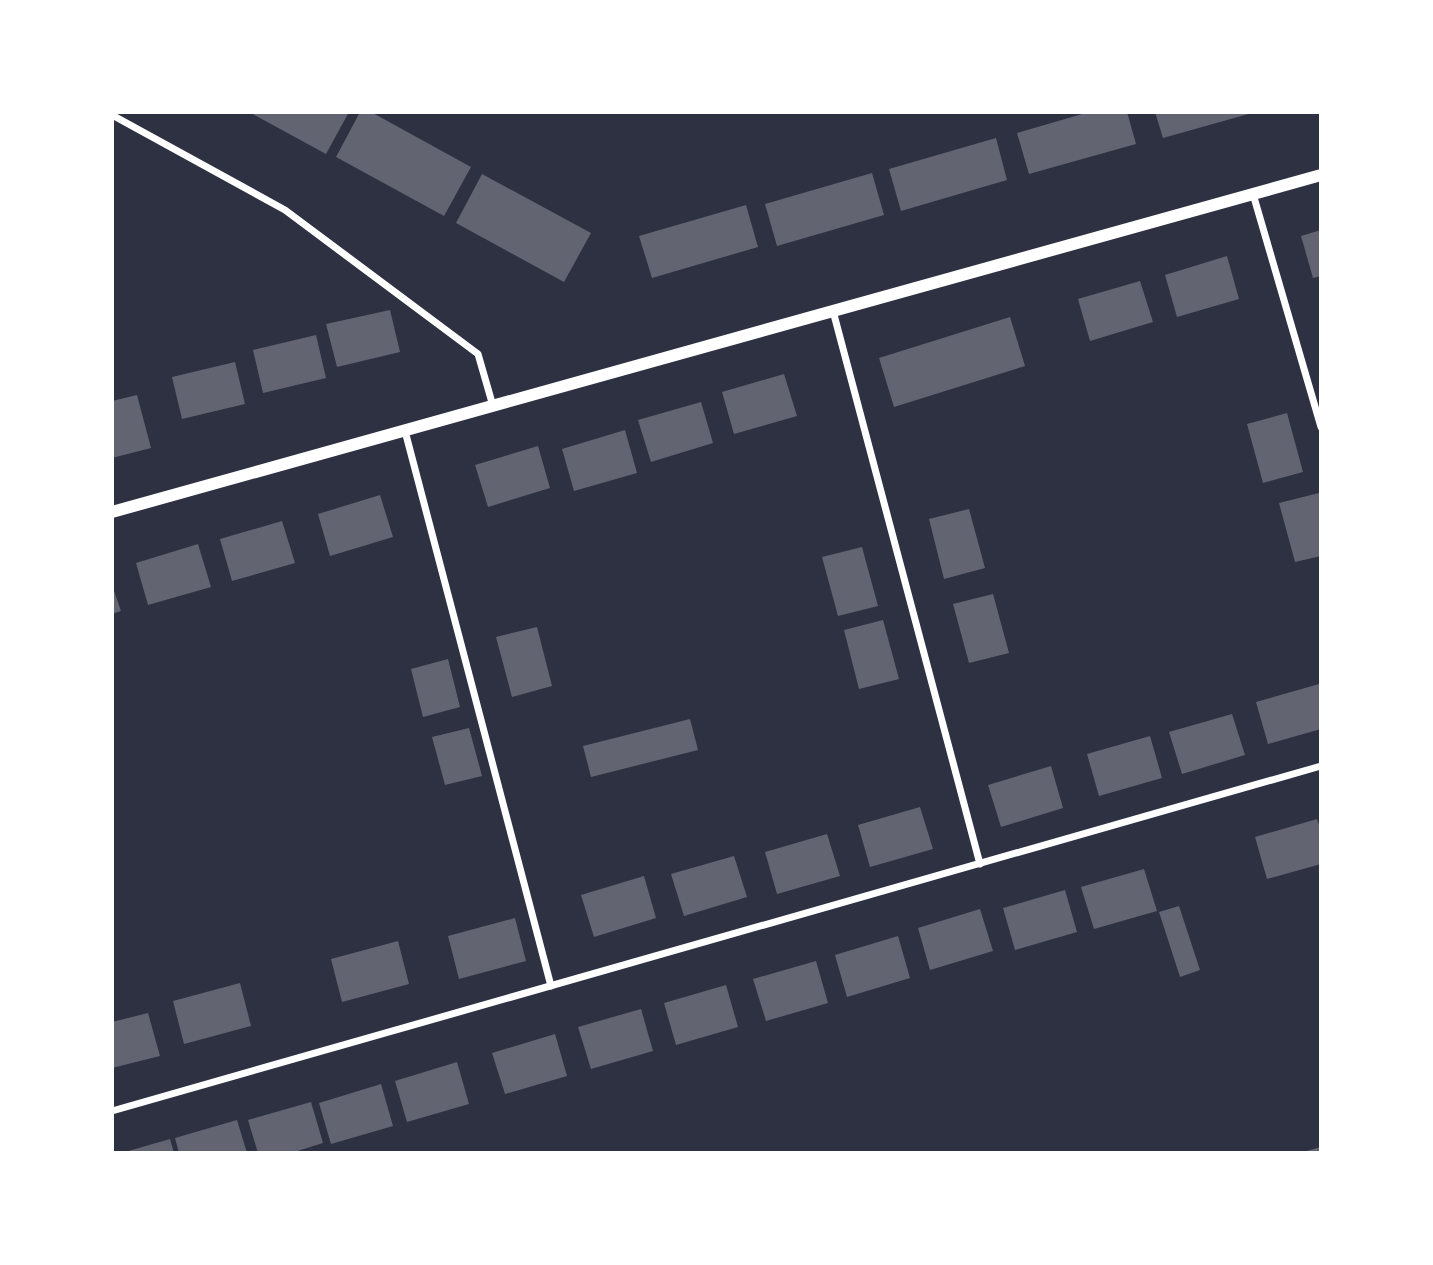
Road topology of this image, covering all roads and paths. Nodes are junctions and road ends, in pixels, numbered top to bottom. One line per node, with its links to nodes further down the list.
1 (112, 115): 5 (street)
2 (1321, 175): 3 (street)
3 (1253, 194): 4 (street); 6 (street)
4 (834, 311): 5 (street); 10 (street)
5 (493, 406): 7 (street)
6 (1321, 427)
7 (405, 431): 8 (street); 11 (street)
8 (112, 512)
9 (1321, 766): 10 (street)
10 (979, 864): 11 (street)
11 (551, 986): 12 (street)
12 (112, 1111)

